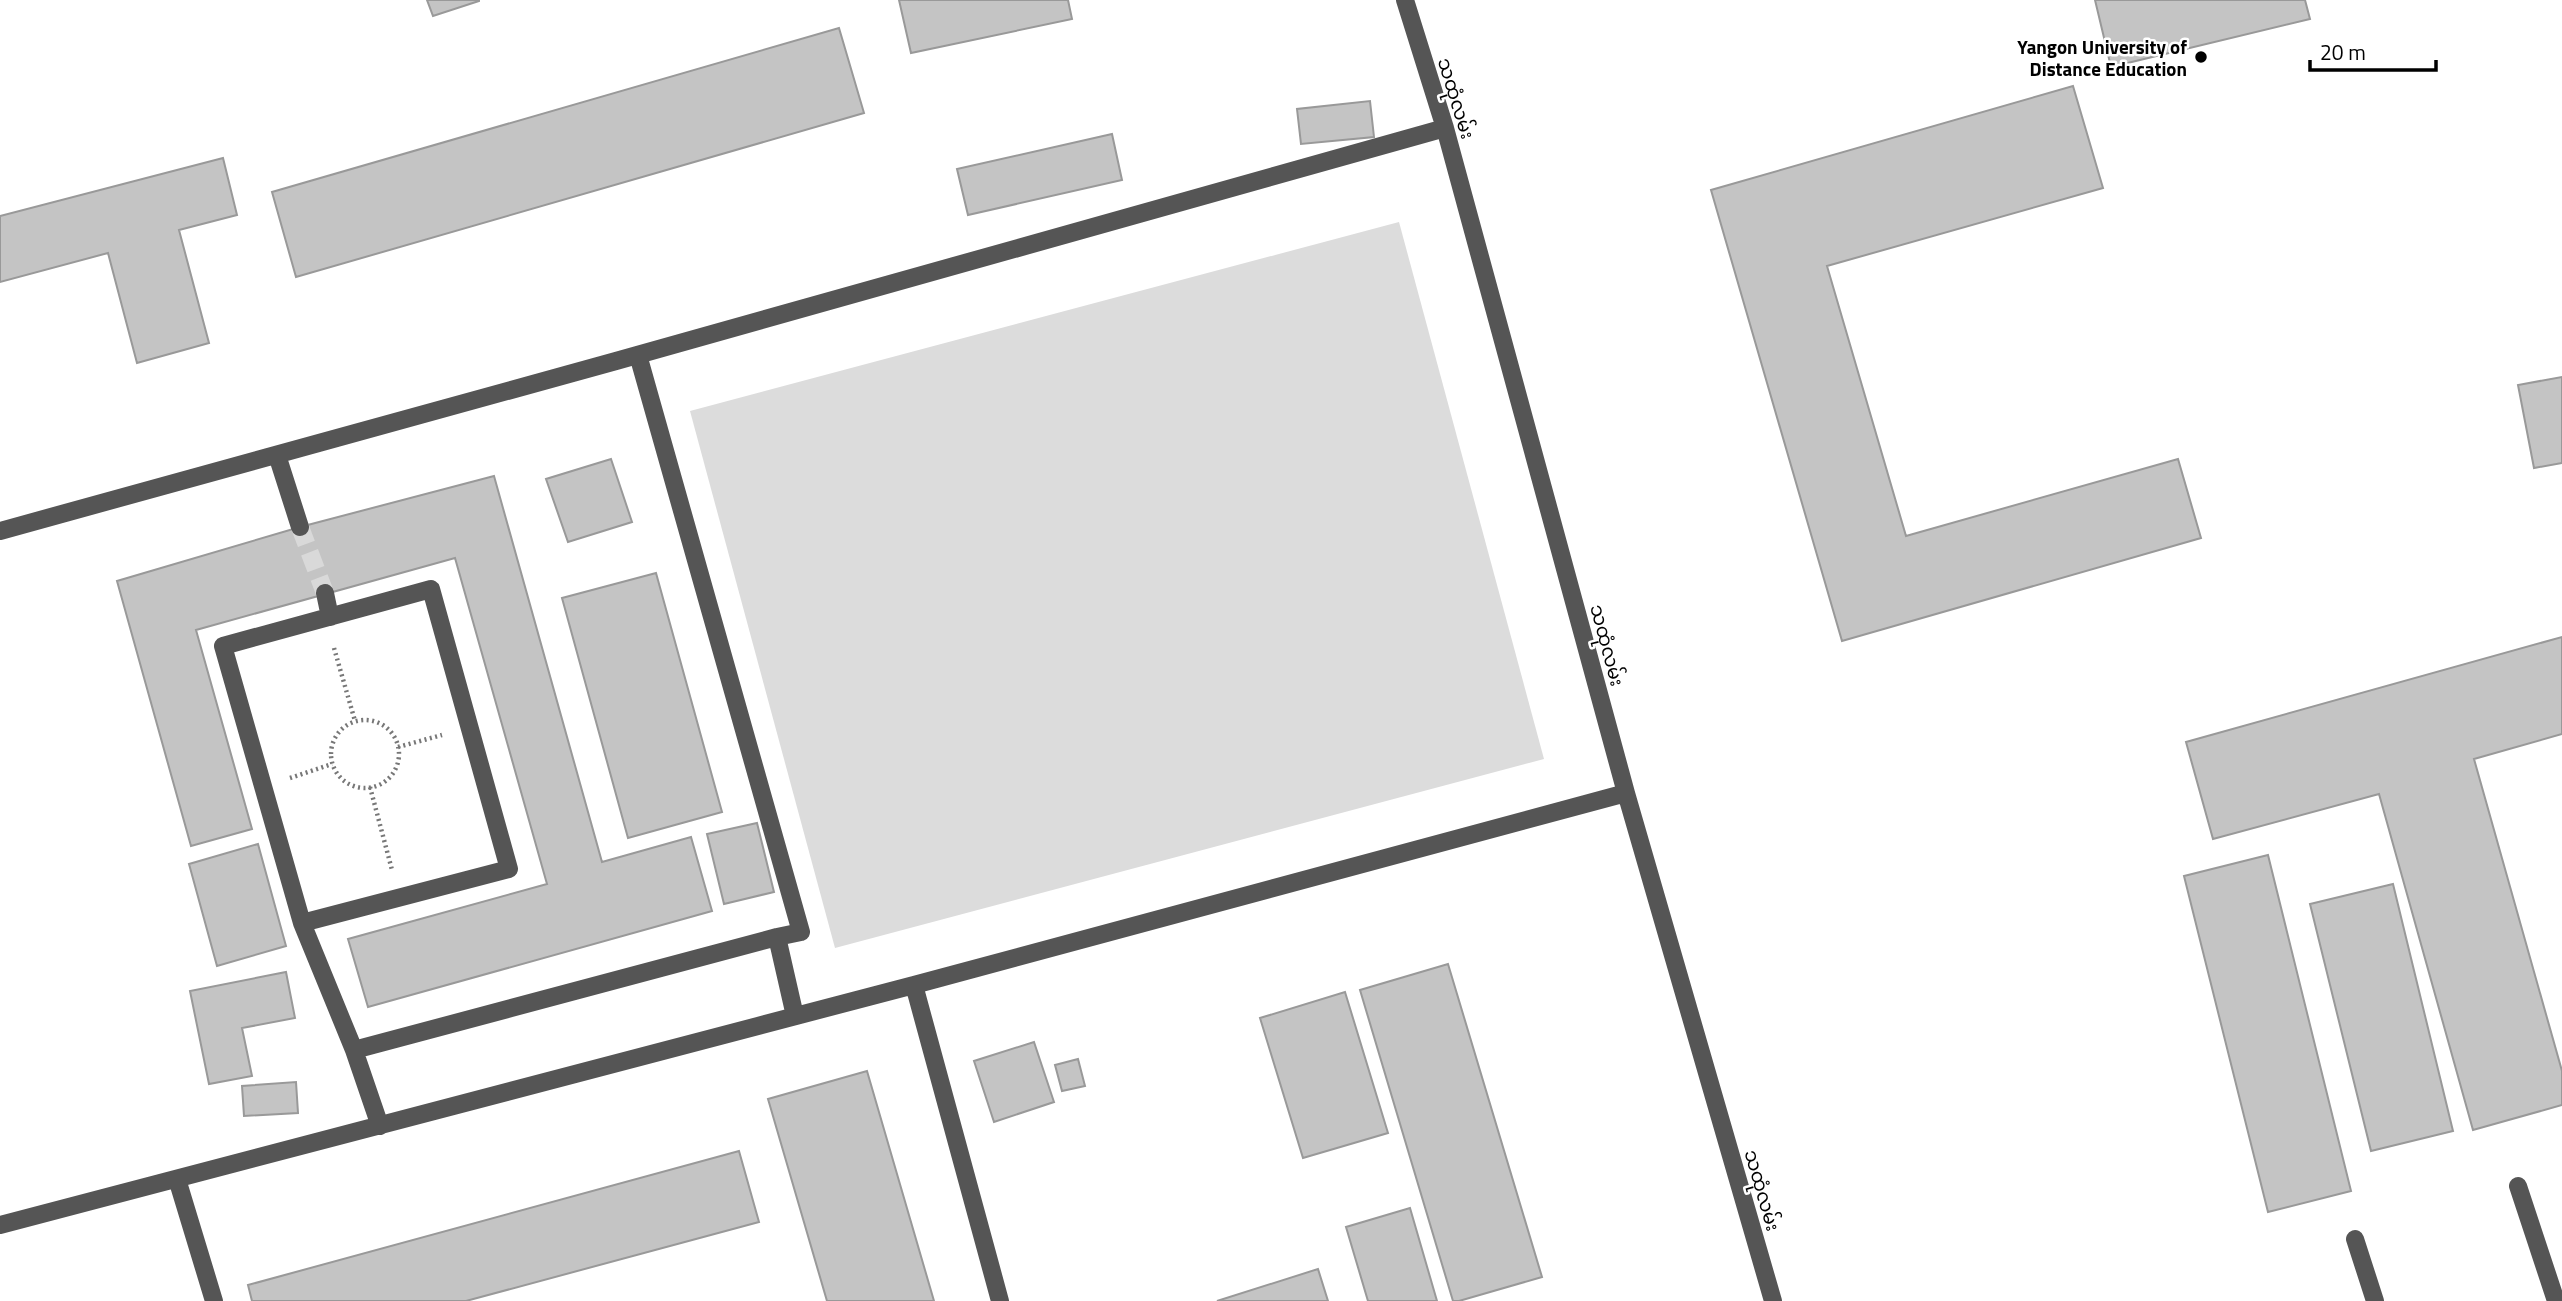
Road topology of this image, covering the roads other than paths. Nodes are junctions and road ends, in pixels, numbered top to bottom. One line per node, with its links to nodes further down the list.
1 (1405, 0): 2 (street, သထုံလမ်း)
2 (1445, 128): 3 (street); 9 (street, သထုံလမ်း)
3 (638, 355): 4 (street); 11 (street)
4 (277, 455): 5 (street); 6 (street)
5 (300, 527)
6 (0, 531)
7 (325, 593): 8 (street)
8 (328, 617): 10 (street); 10 (street)
9 (1626, 793): 12 (street); 22 (street, သထုံလမ်း)
10 (302, 923): 14 (street)
11 (777, 937): 13 (street); 14 (street)
12 (914, 985): 13 (street); 21 (street)
13 (795, 1016): 15 (street)
14 (354, 1050): 15 (street)
15 (380, 1126): 16 (street)
16 (177, 1179): 18 (street); 20 (street)
17 (2518, 1186): 24 (street)
18 (0, 1225)
19 (2355, 1239): 23 (street)
20 (214, 1301)
21 (1000, 1301)
22 (1773, 1301)
23 (2375, 1301)
24 (2556, 1301)

